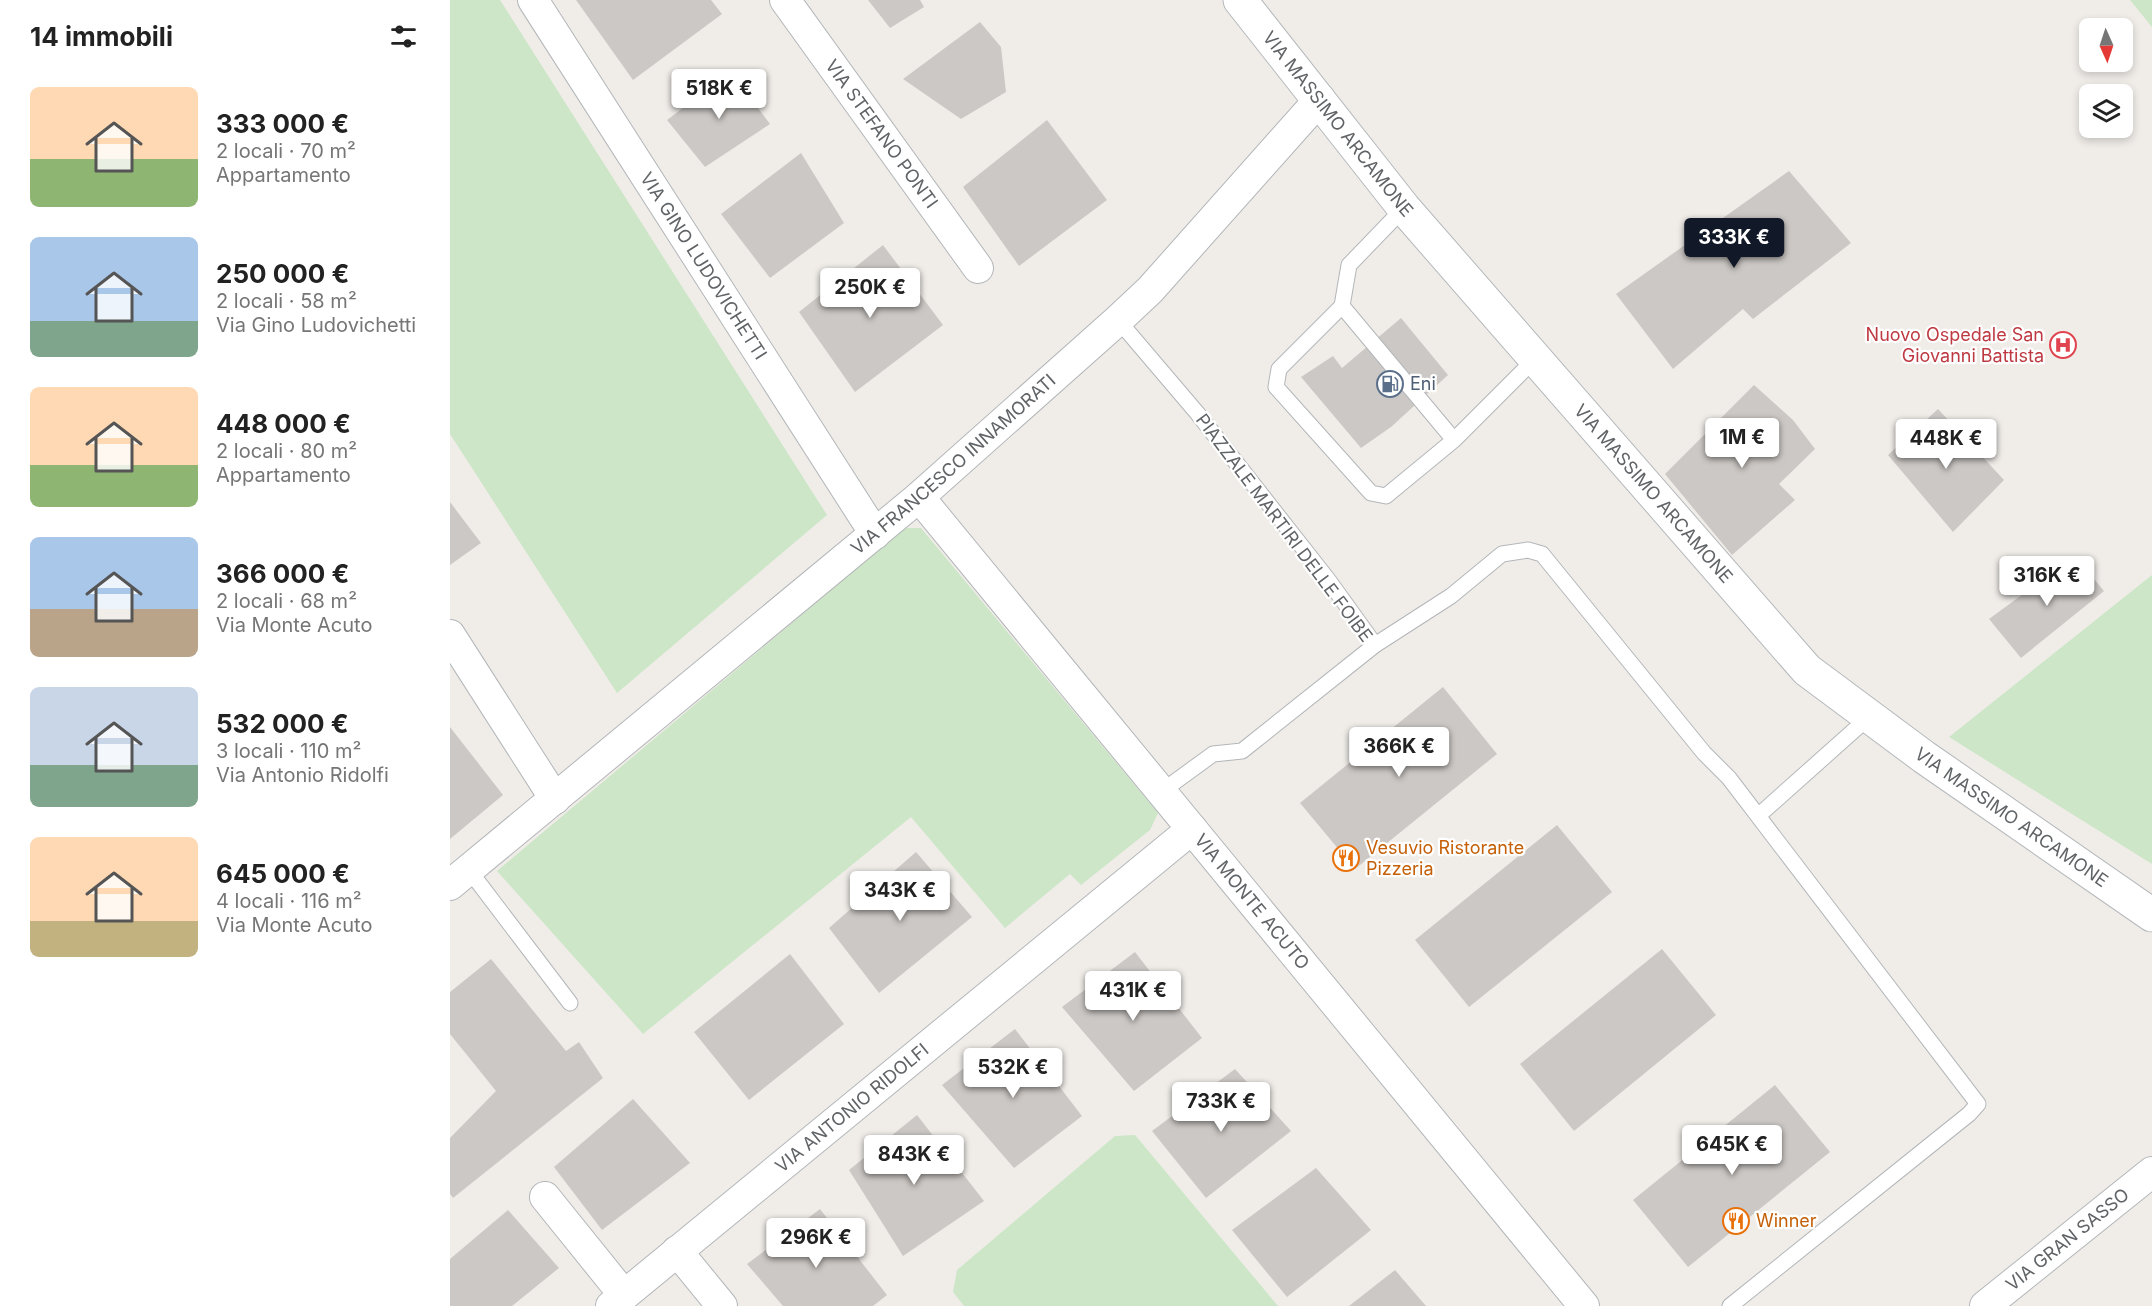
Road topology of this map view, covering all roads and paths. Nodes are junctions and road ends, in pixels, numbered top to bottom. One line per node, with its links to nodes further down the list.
1 (533, 0): 12 (street, VIA GINO LUDOVICHETTI)
2 (785, 0): 6 (street, VIA STEFANO PONTI)
3 (1240, 0): 4 (main road, VIA MASSIMO ARCAMONE)
4 (1320, 99): 5 (main road, VIA MASSIMO ARCAMONE); 8 (street, VIA FRANCESCO INNAMORATI)
5 (1404, 208): 7 (lane); 9 (main road, VIA MASSIMO ARCAMONE)
6 (978, 268)
7 (1342, 306): 10 (lane); 10 (lane)
8 (1118, 320): 11 (street, VIA FRANCESCO INNAMORATI); 14 (lane, PIAZZALE MARTIRI DELLE FOIBE)
9 (1535, 359): 10 (lane); 15 (main road, VIA MASSIMO ARCAMONE)
10 (1454, 440)
11 (919, 497): 12 (street, VIA FRANCESCO INNAMORATI); 16 (street, VIA MONTE ACUTO)
12 (875, 534): 17 (street, VIA FRANCESCO INNAMORATI)
13 (450, 635): 17 (street)
14 (1375, 645): 16 (lane, PIAZZALE MARTIRI DELLE FOIBE); 18 (lane)
15 (1869, 717): 18 (lane); 21 (main road, VIA MASSIMO ARCAMONE)
16 (1161, 792): 19 (street, VIA MONTE ACUTO)
17 (555, 799): 20 (street, VIA FRANCESCO INNAMORATI)
18 (1758, 816): 29 (lane)
19 (1192, 829): 25 (street, VIA ANTONIO RIDOLFI); 28 (street, VIA MONTE ACUTO)
20 (459, 878): 22 (lane)
21 (2147, 915)
22 (570, 1003)
23 (2152, 1172): 30 (street, VIA GRAN SASSO)
24 (545, 1197): 26 (street, VIA ANTONIO RIDOLFI)
25 (677, 1251): 26 (street, VIA ANTONIO RIDOLFI); 27 (street)
26 (617, 1301)
27 (722, 1306)
28 (1584, 1306)
29 (1730, 1306)
30 (1985, 1306)

